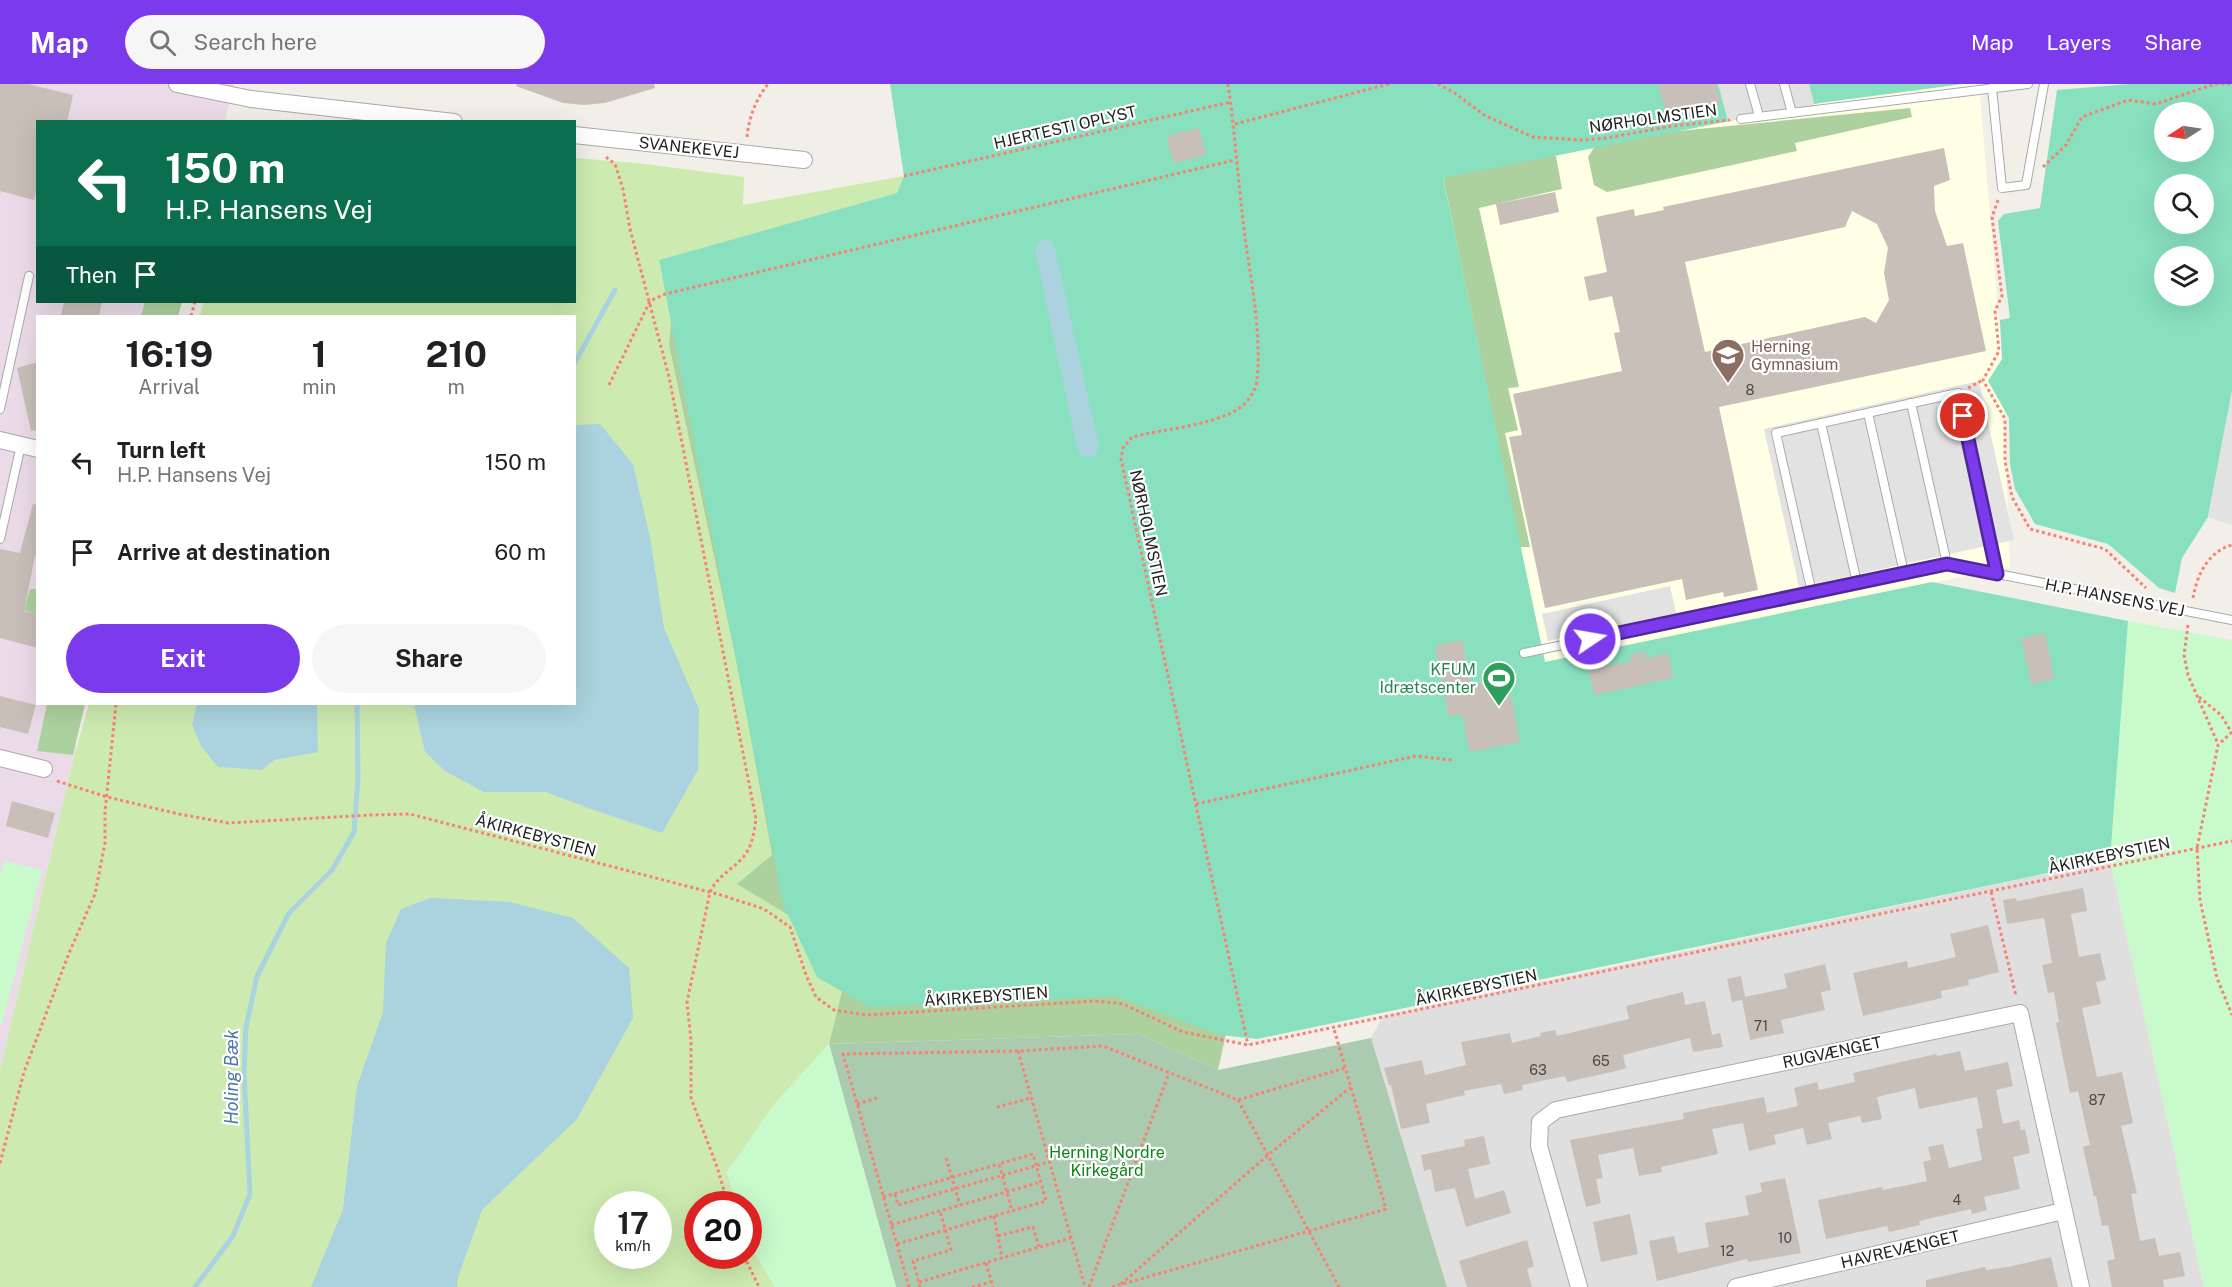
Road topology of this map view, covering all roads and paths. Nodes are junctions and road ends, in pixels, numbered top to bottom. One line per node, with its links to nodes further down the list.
1 (177, 84): 16 (street)
2 (768, 84): 19 (path)
3 (1228, 84): 12 (path, NØRHOLMSTIEN)
4 (1389, 84): 17 (path)
5 (1438, 84): 15 (path, NØRHOLMSTIEN)
6 (1750, 84): 14 (lane)
7 (1784, 84): 13 (lane)
8 (2028, 84): 11 (lane)
9 (2044, 84): 24 (lane)
10 (2232, 84): 24 (path)
11 (1992, 88): 13 (lane); 25 (lane)
12 (1231, 102): 17 (path, NØRHOLMSTIEN); 23 (path, HJERTESTI OPLYST)
13 (1792, 112): 14 (lane)
14 (1759, 117): 15 (lane)
15 (1741, 119)
16 (436, 120)
17 (1235, 124): 22 (path, NØRHOLMSTIEN)
18 (576, 135): 19 (street, SVANEKEVEJ)
19 (745, 153): 21 (street, SVANEKEVEJ)
20 (603, 154): 27 (path)
21 (804, 160)
22 (1236, 160): 27 (path); 51 (path, NØRHOLMSTIEN)
23 (904, 176)
24 (2026, 185): 25 (lane)
25 (2002, 188): 41 (path)
26 (29, 276): 30 (lane)
27 (650, 301): 28 (path); 54 (path)
28 (609, 386)
29 (1911, 404): 31 (lane); 36 (lane); 38 (lane)
30 (0, 409)
31 (1868, 413): 32 (lane); 37 (lane)
32 (1821, 423): 39 (lane); 40 (lane)
33 (0, 440): 34 (street)
34 (29, 447): 35 (lane)
35 (0, 538)
36 (1947, 564): 37 (lane, H.P. HANSENS VEJ); 38 (lane, H.P. HANSENS VEJ)
37 (1904, 573): 39 (lane, H.P. HANSENS VEJ)
38 (1997, 574): 41 (lane, H.P. HANSENS VEJ)
39 (1857, 583): 40 (lane, H.P. HANSENS VEJ)
40 (1812, 593): 43 (lane, H.P. HANSENS VEJ)
41 (2164, 606): 42 (lane, H.P. HANSENS VEJ)
42 (2232, 620)
43 (1524, 653)
44 (116, 705): 50 (path)
45 (2232, 733): 46 (path); 46 (path)
46 (2218, 745): 53 (path)
47 (0, 758): 49 (street)
48 (1452, 760): 51 (path)
49 (44, 769): 50 (path, ÅKIRKEBYSTIEN)
50 (107, 796): 54 (path, ÅKIRKEBYSTIEN); 71 (path)
51 (1196, 804): 59 (path, NØRHOLMSTIEN)
52 (2232, 841): 53 (path, ÅKIRKEBYSTIEN)
53 (2197, 848): 55 (path, ÅKIRKEBYSTIEN); 57 (path)
54 (710, 892): 59 (path, ÅKIRKEBYSTIEN); 79 (path)
55 (1991, 892): 56 (path); 58 (path, ÅKIRKEBYSTIEN)
56 (2020, 1013): 86 (street); 110 (street, RUGVÆNGET)
57 (2232, 1015)
58 (1334, 1029): 59 (path, ÅKIRKEBYSTIEN); 61 (path)
59 (1248, 1046)
60 (1018, 1051): 62 (path); 65 (path); 67 (path)
61 (1345, 1068): 63 (path); 66 (path)
62 (1169, 1073): 66 (path); 107 (path)
63 (1351, 1087): 69 (path); 90 (path)
64 (880, 1097): 67 (path)
65 (1031, 1098): 68 (path); 72 (path)
66 (1238, 1100): 69 (path)
67 (857, 1104): 82 (path)
68 (997, 1107)
69 (1268, 1155): 90 (path); 100 (path)
70 (946, 1158): 76 (path)
71 (0, 1162)
72 (1049, 1162): 74 (path); 92 (path)
73 (999, 1164): 74 (path); 75 (path); 76 (path)
74 (1036, 1166): 75 (path); 77 (path)
75 (1002, 1176): 78 (path); 80 (path)
76 (952, 1177): 78 (path); 81 (path)
77 (1041, 1182): 80 (path); 85 (path)
78 (955, 1189): 81 (path); 83 (path)
79 (724, 1191)
80 (1007, 1192): 83 (path); 85 (path)
81 (895, 1194): 82 (path)
82 (883, 1197): 88 (path)
83 (960, 1205): 84 (path)
84 (940, 1211): 88 (path); 89 (path)
85 (1012, 1211): 87 (path)
86 (2064, 1211): 111 (street, HAVREVÆNGET); 112 (street)
87 (994, 1216): 89 (path); 91 (path)
88 (891, 1225): 93 (path)
89 (945, 1230): 93 (path); 98 (path)
90 (1308, 1231): 100 (path); 109 (path)
91 (998, 1236): 94 (path); 95 (path)
92 (1071, 1238): 94 (path); 106 (path)
93 (897, 1244): 102 (path)
94 (1038, 1247): 95 (path)
95 (1002, 1258): 96 (path)
96 (986, 1262): 98 (path); 99 (path)
97 (750, 1269): 101 (path)
98 (919, 1281): 103 (path)
99 (992, 1282): 104 (path); 105 (path)
100 (1120, 1285): 108 (path)
101 (759, 1287)
102 (909, 1287)
103 (920, 1287)
104 (972, 1287)
105 (993, 1287)
106 (1085, 1287)
107 (1089, 1287)
108 (1112, 1287)
109 (1339, 1287)
110 (1579, 1287)
111 (1736, 1287)
112 (2081, 1287)

